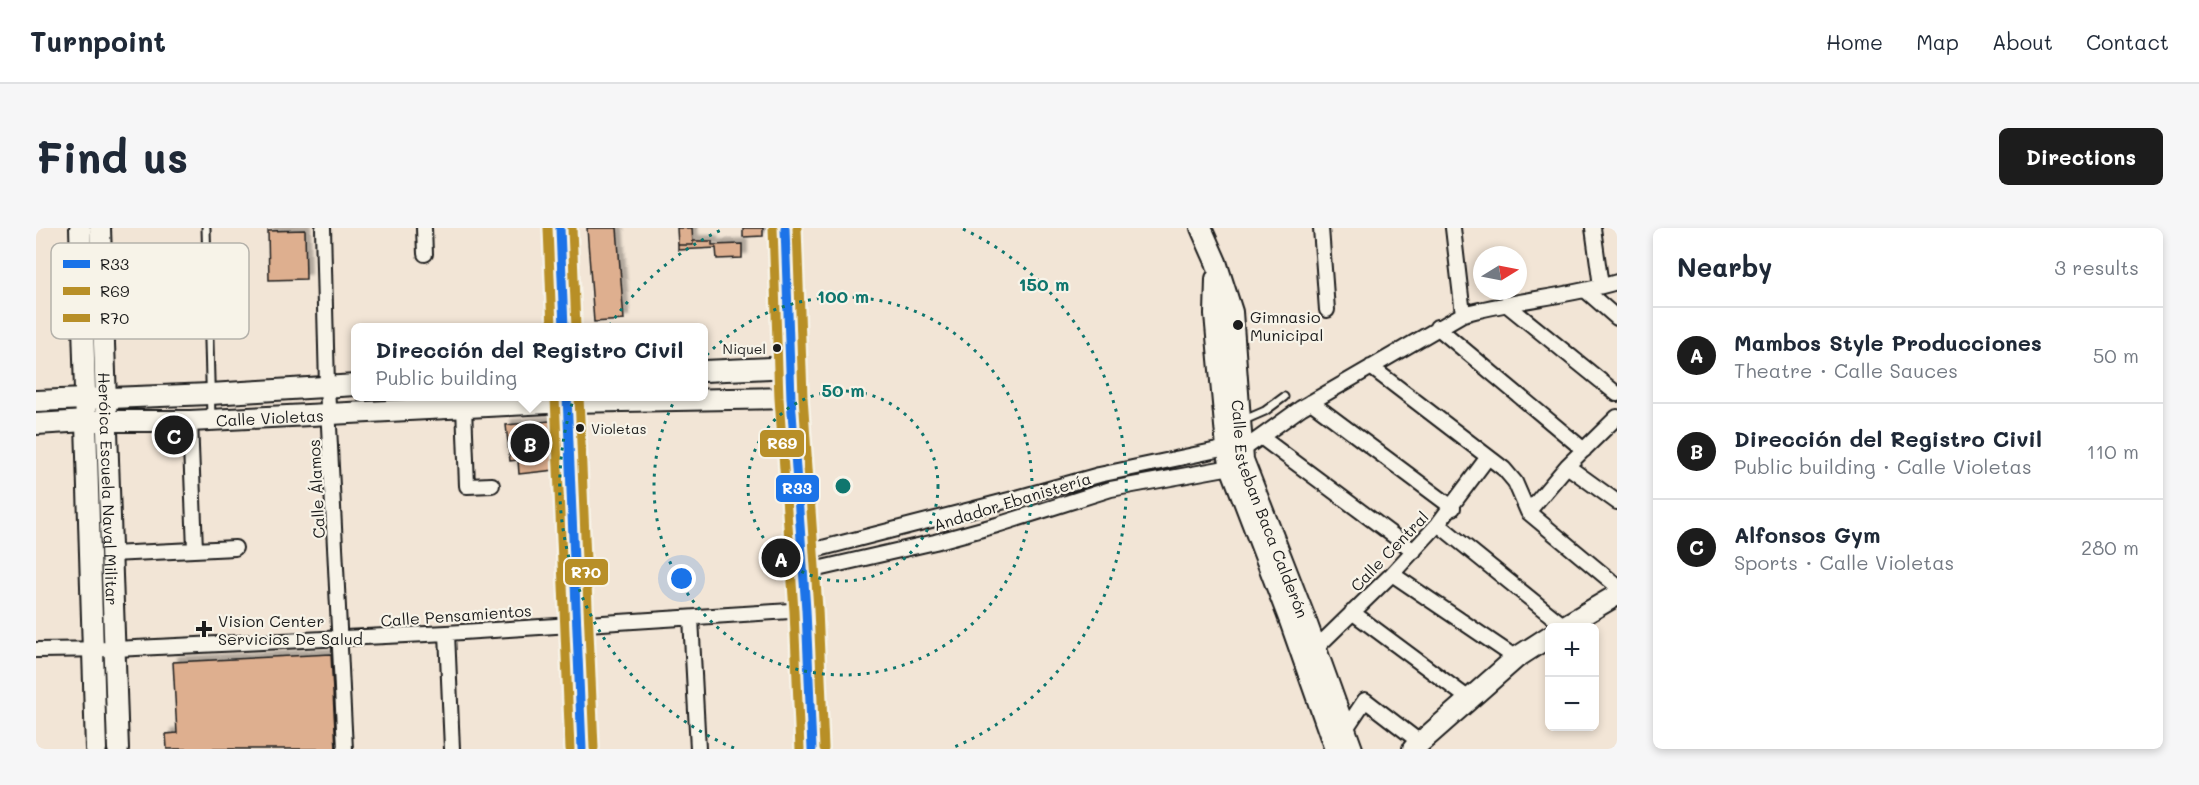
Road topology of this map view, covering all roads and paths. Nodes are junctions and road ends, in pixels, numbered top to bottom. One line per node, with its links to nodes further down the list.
1 (80, 228): 12 (street, Heróica Escuela Naval Militar)
2 (100, 228): 13 (street, Heróica Escuela Naval Militar)
3 (206, 228): 14 (lane)
4 (323, 228): 32 (street, Calle Álamos)
5 (424, 228): 15 (street)
6 (560, 228): 23 (street)
7 (785, 228): 28 (street)
8 (1201, 228): 50 (street, Calle Esteban Baca Calderón)
9 (1321, 228): 20 (street)
10 (1453, 228): 21 (street)
11 (1593, 228): 17 (street)
12 (81, 243)
13 (101, 243)
14 (206, 243)
15 (425, 254)
16 (1617, 282): 17 (street, Andador Ebanistería)
17 (1601, 286): 18 (street, Andador Ebanistería)
18 (1585, 290): 19 (street, Andador Ebanistería); 22 (street)
19 (1506, 304): 21 (street, Andador Ebanistería); 34 (street)
20 (1327, 310)
21 (1462, 314): 24 (street, Andador Ebanistería)
22 (1617, 318)
23 (564, 323)
24 (1437, 327): 29 (street, Andador Ebanistería); 54 (street)
25 (84, 339): 39 (street, Heróica Escuela Naval Militar)
26 (104, 339): 36 (street, Heróica Escuela Naval Militar)
27 (209, 339): 33 (lane)
28 (791, 367): 30 (street); 38 (street)
29 (1371, 367): 43 (street, Andador Ebanistería); 56 (street)
30 (708, 371)
31 (351, 385): 32 (street, Calle Violetas)
32 (327, 386): 33 (street, Calle Violetas); 45 (street, Calle Álamos)
33 (210, 394): 36 (street, Calle Violetas); 46 (lane)
34 (1617, 394)
35 (1284, 397): 50 (lane)
36 (106, 398): 39 (street, Calle Violetas); 49 (street, Heróica Escuela Naval Militar)
37 (708, 398): 38 (street, Calle Violetas)
38 (791, 398): 67 (street)
39 (86, 399): 40 (street, Calle Violetas); 47 (street, Heróica Escuela Naval Militar)
40 (36, 401)
41 (542, 401): 44 (street, Calle Violetas)
42 (568, 401): 76 (street)
43 (1311, 402): 53 (street, Andador Ebanistería); 60 (street)
44 (464, 407): 45 (street, Calle Violetas); 58 (street)
45 (329, 414): 46 (street, Calle Violetas); 78 (street, Calle Álamos)
46 (211, 420): 48 (street, Calle Violetas)
47 (86, 421): 49 (street, Calle Violetas); 51 (street, Calle Violetas); 82 (street, Heróica Escuela Naval Militar)
48 (190, 421): 49 (street, Calle Violetas); 64 (street)
49 (107, 422): 66 (street, Heróica Escuela Naval Militar)
50 (1232, 422): 55 (street, Calle Esteban Baca Calderón)
51 (36, 424)
52 (1614, 425): 54 (street)
53 (1261, 437): 55 (street, Andador Ebanistería); 65 (street)
54 (1584, 450): 57 (street)
55 (1232, 456): 67 (street, Andador Ebanistería); 67 (street, Andador Ebanistería); 83 (street, Calle Esteban Baca Calderón)
56 (1488, 457): 60 (street, Calle Central); 61 (street)
57 (1567, 466): 59 (street); 61 (street)
58 (492, 485)
59 (1617, 502)
60 (1452, 508): 62 (street, Calle Central)
61 (1528, 512): 69 (street)
62 (1438, 524): 65 (street, Calle Central); 74 (street)
63 (235, 548): 64 (street)
64 (195, 549): 66 (street)
65 (1414, 551): 68 (street, Calle Central)
66 (111, 554): 80 (street, Heróica Escuela Naval Militar)
67 (803, 562): 71 (street)
68 (1392, 574): 72 (street, Calle Central); 84 (street)
69 (1617, 585)
70 (1617, 595): 75 (street)
71 (806, 610): 73 (street, Calle Pensamientos); 94 (street)
72 (1352, 612): 83 (street, Calle Central); 85 (street)
73 (691, 618): 76 (street, Calle Pensamientos); 93 (street)
74 (1550, 623)
75 (1570, 623)
76 (576, 624): 77 (street, Calle Pensamientos); 92 (street)
77 (447, 633): 78 (street, Calle Pensamientos); 91 (street)
78 (339, 639): 80 (street, Calle Pensamientos); 90 (street, Calle Álamos)
79 (1545, 639): 84 (street)
80 (115, 649): 82 (street, Calle Pensamientos); 89 (street, Heróica Escuela Naval Militar)
81 (36, 650): 82 (street, Calle Pensamientos)
82 (93, 650): 88 (street, Heróica Escuela Naval Militar)
83 (1310, 655): 86 (street, Calle Esteban Baca Calderón); 95 (street, Calle Esteban Baca Calderón)
84 (1516, 658): 85 (street)
85 (1469, 699): 87 (street)
86 (1345, 730): 87 (street); 96 (street, Calle Esteban Baca Calderón)
87 (1417, 746)
88 (96, 749)
89 (118, 749)
90 (345, 749)
91 (452, 749)
92 (582, 749)
93 (698, 749)
94 (812, 749)
95 (1335, 749)
96 (1352, 749)

